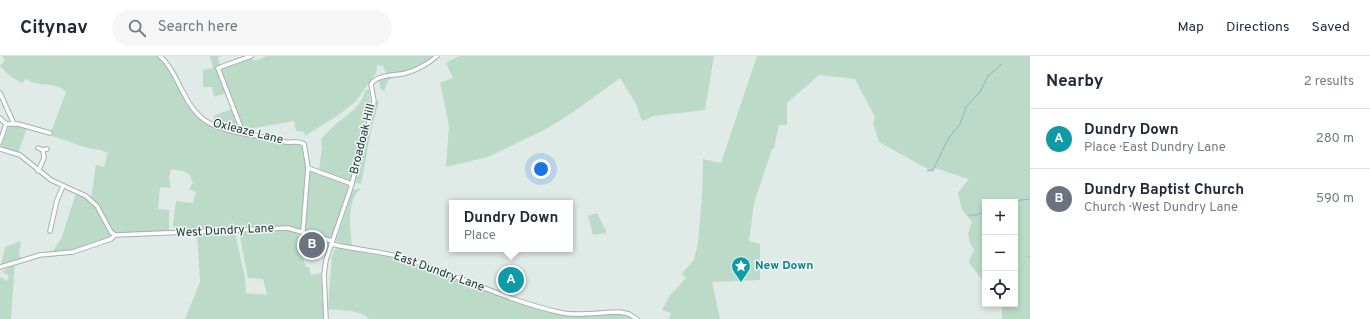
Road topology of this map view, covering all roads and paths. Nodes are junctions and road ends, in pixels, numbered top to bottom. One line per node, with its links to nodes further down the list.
1 (160, 56): 9 (street, Oxleaze Lane)
2 (251, 56): 9 (street)
3 (437, 56): 15 (street, Broadoak Hill)
4 (0, 93): 7 (street)
5 (0, 118): 6 (street)
6 (6, 124): 7 (street); 10 (street)
7 (14, 124): 8 (street)
8 (50, 133)
9 (243, 133): 13 (street, Oxleaze Lane)
10 (0, 142)
11 (38, 148): 14 (street)
12 (0, 149): 14 (street)
13 (308, 168): 15 (street); 20 (street, Oxleaze Lane)
14 (38, 171): 16 (street)
15 (352, 184): 22 (street, Broadoak Hill)
16 (63, 186): 18 (street); 21 (street)
17 (46, 225): 18 (street)
18 (51, 226): 19 (street)
19 (50, 231)
20 (302, 231): 21 (street, West Dundry Lane); 22 (street, West Dundry Lane)
21 (115, 235): 23 (street)
22 (332, 243): 24 (street, Broadoak Hill); 25 (street, East Dundry Lane)
23 (0, 267)
24 (326, 319)
25 (637, 319)

